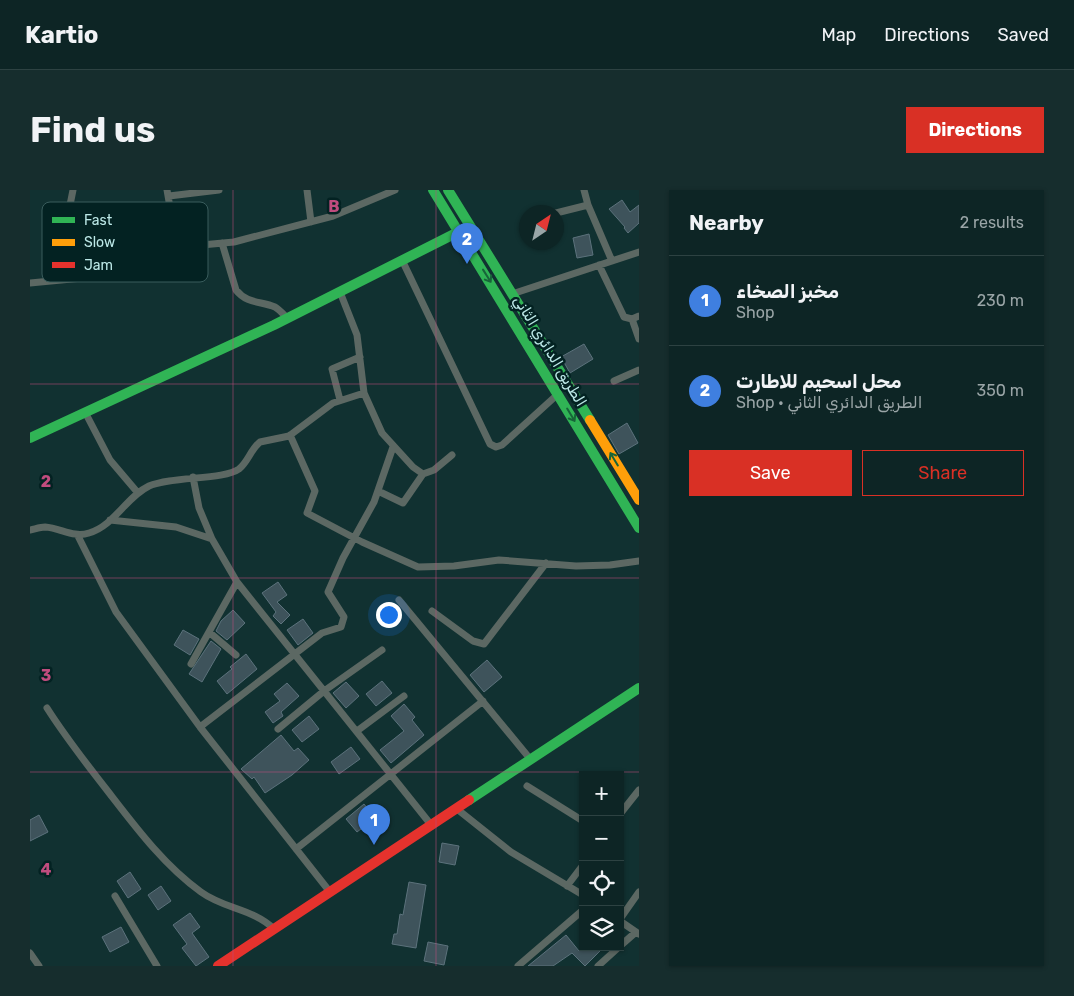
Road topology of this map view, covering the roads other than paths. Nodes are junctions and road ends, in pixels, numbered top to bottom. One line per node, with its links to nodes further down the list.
1 (219, 190): 7 (street)
2 (307, 190): 10 (street)
3 (395, 190): 10 (street)
4 (433, 190): 12 (street, الطريق الدائري الثاني)
5 (448, 190): 11 (street, الطريق الدائري الثاني)
6 (584, 190): 8 (street)
7 (168, 193)
8 (588, 205): 9 (street); 17 (street)
9 (564, 211)
10 (311, 222): 13 (street)
11 (470, 226): 12 (street); 20 (street, الطريق الدائري الثاني)
12 (459, 232): 16 (street); 28 (street, الطريق الدائري الثاني, one-way to 28)
13 (222, 243): 14 (street); 21 (street)
14 (208, 244)
15 (639, 252): 17 (street)
16 (402, 260): 19 (street); 28 (street)
17 (612, 261): 18 (street)
18 (599, 265): 20 (street); 22 (street)
19 (340, 292): 21 (street); 24 (street)
20 (512, 294): 39 (street, الطريق الدائري الثاني, one-way to 20)
21 (287, 318): 30 (street)
22 (635, 318): 23 (street)
23 (639, 339)
24 (360, 357): 27 (street); 29 (street)
25 (639, 370): 26 (street)
26 (614, 381)
27 (364, 393): 29 (street); 33 (street)
28 (558, 394): 41 (street, الطريق الدائري الثاني, one-way to 41)
29 (340, 400): 31 (street)
30 (84, 412): 32 (street); 38 (street)
31 (290, 436): 36 (street); 44 (street)
32 (30, 438)
33 (393, 447): 35 (street); 37 (street)
34 (452, 455): 35 (street)
35 (423, 474): 37 (street)
36 (194, 477): 38 (street); 45 (street)
37 (378, 490): 44 (street)
38 (138, 493): 40 (street)
39 (639, 500)
40 (110, 520): 43 (street); 45 (street)
41 (639, 528)
42 (30, 530): 43 (street)
43 (78, 536): 61 (street)
44 (355, 538): 47 (street); 53 (street)
45 (212, 539): 48 (street)
46 (639, 561): 47 (street)
47 (546, 563): 50 (street)
48 (237, 582): 51 (street); 53 (street)
49 (399, 600): 59 (street)
50 (432, 610)
51 (209, 632): 54 (street); 55 (street)
52 (382, 650): 57 (street)
53 (294, 654): 57 (street); 61 (street)
54 (236, 655)
55 (191, 664)
56 (639, 688): 64 (street)
57 (324, 691): 62 (street); 63 (street)
58 (404, 696): 63 (street)
59 (483, 701): 64 (street); 65 (street)
60 (47, 708): 82 (street)
61 (200, 727): 72 (street)
62 (278, 729)
63 (357, 731): 65 (street)
64 (531, 760): 68 (street)
65 (390, 773): 71 (street); 72 (street)
66 (527, 786): 70 (street)
67 (639, 790): 69 (street)
68 (457, 809): 71 (street); 74 (street)
69 (624, 809)
70 (579, 818)
71 (432, 826): 75 (street)
72 (296, 849): 75 (street)
73 (579, 870): 74 (street)
74 (567, 886): 77 (street)
75 (330, 892): 82 (street)
76 (639, 892): 80 (street)
77 (579, 893)
78 (115, 896): 88 (street)
79 (579, 913): 90 (street)
80 (624, 914)
81 (624, 923): 83 (street)
82 (274, 929): 89 (street)
83 (638, 933): 84 (street)
84 (624, 944)
85 (615, 951): 91 (street)
86 (30, 953): 87 (street)
87 (39, 966)
88 (157, 966)
89 (218, 966)
90 (518, 966)
91 (598, 966)

